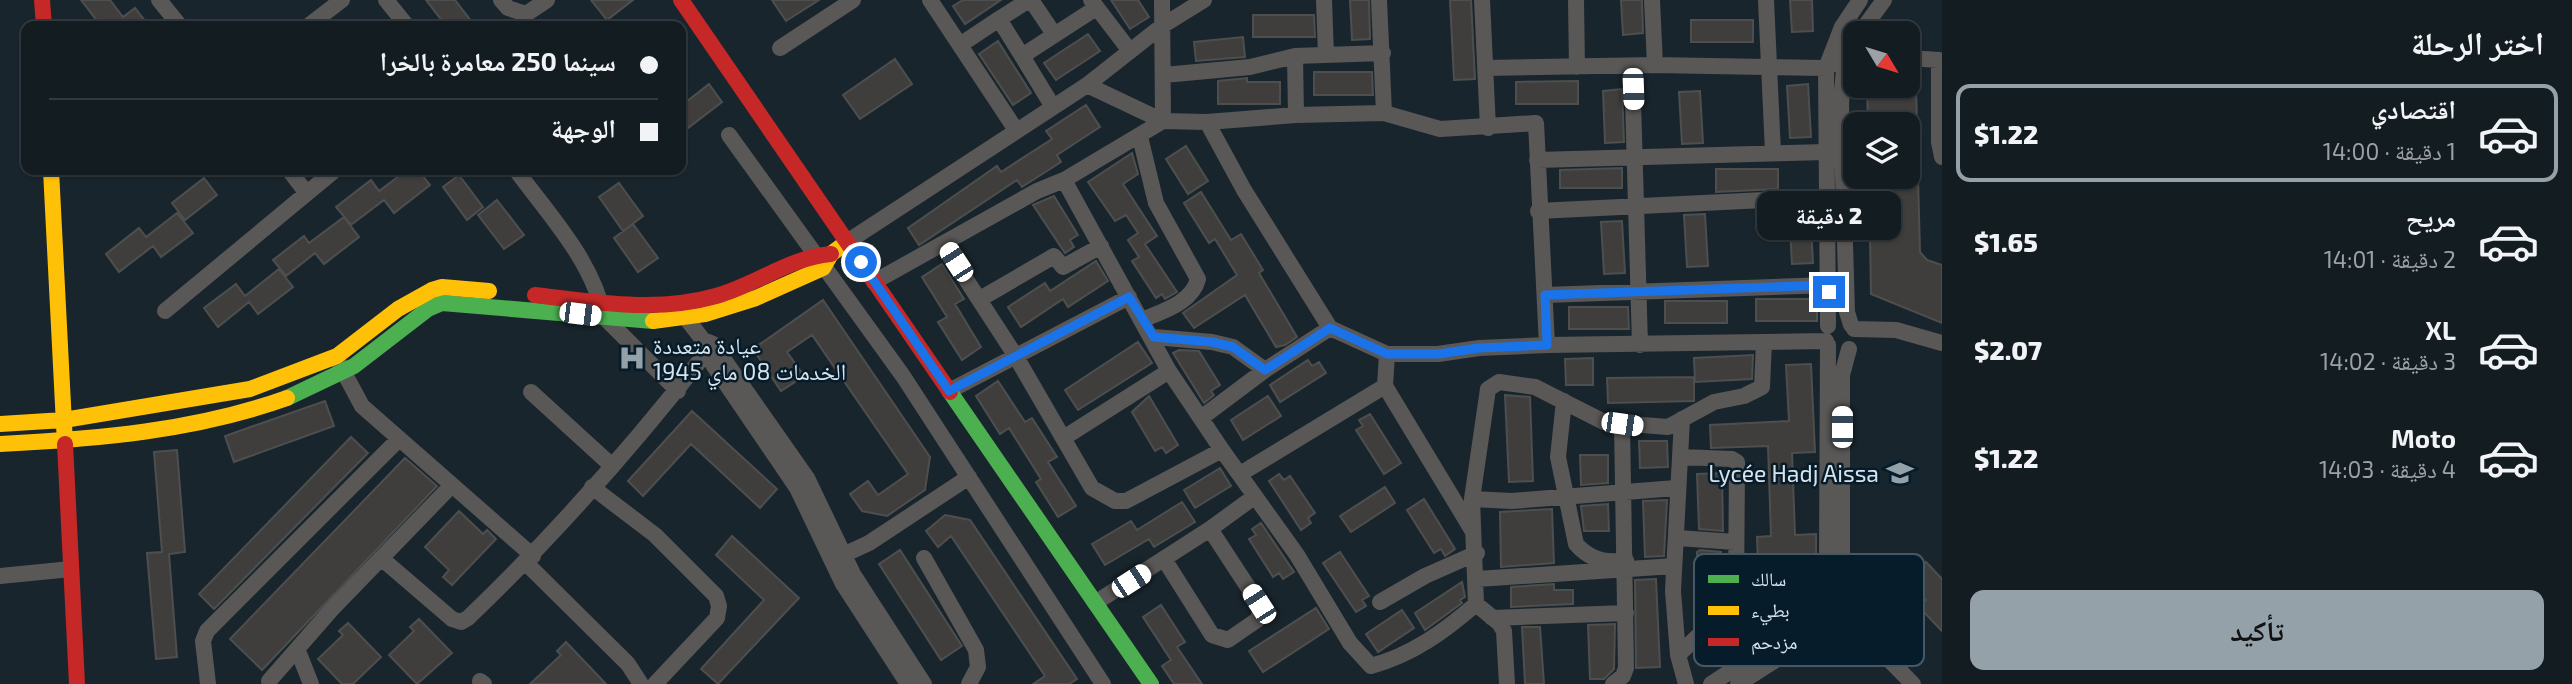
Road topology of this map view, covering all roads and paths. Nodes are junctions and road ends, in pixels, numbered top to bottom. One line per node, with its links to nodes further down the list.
1 (42, 0): 23 (street)
2 (159, 0): 24 (street)
3 (342, 0): 25 (street)
4 (386, 0): 26 (street)
5 (501, 0): 6 (street)
6 (547, 0)
7 (681, 0): 71 (street)
8 (853, 0): 31 (street)
9 (930, 0): 30 (street)
10 (1030, 0): 22 (street); 29 (street)
11 (1162, 0): 28 (street)
12 (1204, 0): 28 (street)
13 (1324, 0): 34 (street)
14 (1379, 0): 33 (street)
15 (1482, 0): 43 (street)
16 (1576, 0): 42 (street)
17 (1652, 0): 39 (street)
18 (1766, 0): 41 (street)
19 (1860, 0): 44 (street)
20 (1884, 0): 27 (street)
21 (1094, 4): 29 (street); 32 (street)
22 (999, 19): 30 (street); 35 (street)
23 (44, 21)
24 (176, 21)
25 (315, 21)
26 (403, 21)
27 (1869, 21)
28 (1162, 26): 32 (street); 45 (street)
29 (1054, 34): 35 (street)
30 (960, 45): 54 (street)
31 (780, 48)
32 (1130, 51): 46 (street)
33 (1382, 53): 34 (street); 49 (street)
34 (1326, 55): 36 (street)
35 (1022, 56): 48 (street)
36 (1295, 56): 45 (street); 50 (street)
37 (1843, 57): 44 (street)
38 (1920, 59): 59 (street)
39 (1655, 65): 40 (street); 41 (street)
40 (1632, 66): 42 (street); 60 (street)
41 (1771, 66): 44 (street); 58 (street)
42 (1577, 67): 43 (street)
43 (1486, 68): 53 (street)
44 (1826, 68): 57 (street)
45 (1164, 75): 51 (street)
46 (1087, 85): 48 (street); 51 (street)
47 (1843, 95): 89 (street)
48 (1052, 107): 54 (street)
49 (1384, 113): 50 (street); 53 (street)
50 (1296, 115): 52 (street)
51 (1163, 121): 52 (street); 56 (street)
52 (1208, 122): 90 (street)
53 (1488, 128): 61 (street)
54 (1016, 130): 71 (street)
55 (729, 135): 74 (street)
56 (1140, 136): 66 (street); 88 (street)
57 (1827, 152): 58 (street); 68 (street)
58 (1773, 153): 60 (street)
59 (1942, 157)
60 (1635, 159): 61 (street); 69 (street)
61 (1537, 160): 70 (street)
62 (51, 175): 113 (street)
63 (293, 175): 67 (street)
64 (328, 175): 67 (street)
65 (520, 175): 83 (street)
66 (1064, 180): 72 (street); 73 (street)
67 (306, 191): 85 (street)
68 (1827, 197): 69 (street); 78 (street)
69 (1637, 206): 70 (street); 79 (street)
70 (1538, 211): 80 (street)
71 (847, 242): 75 (street); 77 (street)
72 (943, 244): 77 (street); 82 (street)
73 (1101, 246): 81 (street); 82 (street)
74 (813, 254): 75 (street); 76 (street); 84 (street)
75 (831, 254): 76 (street)
76 (823, 268): 84 (street); 125 (street)
77 (874, 282): 107 (street)
78 (1829, 285): 79 (street); 92 (street)
79 (1640, 290): 80 (street); 96 (street)
80 (1545, 295): 95 (street)
81 (1129, 297): 88 (street); 100 (street)
82 (980, 299): 100 (street)
83 (601, 301): 84 (street); 86 (street); 101 (street)
84 (719, 303): 87 (street)
85 (165, 311)
86 (604, 317): 87 (street); 104 (street); 106 (street)
87 (686, 318): 97 (street)
88 (1142, 320): 91 (street)
89 (1853, 327): 92 (street); 94 (street); 98 (street)
90 (1330, 328): 99 (street); 102 (street)
91 (1154, 337): 102 (street); 103 (street)
92 (1827, 337): 93 (street); 98 (street); 139 (street)
93 (1764, 342): 96 (street); 112 (street)
94 (1942, 343)
95 (1547, 345): 96 (street); 99 (street)
96 (1640, 345)
97 (707, 346): 106 (street); 141 (street); 169 (street)
98 (1849, 349): 140 (street)
99 (1387, 354): 105 (street)
100 (1015, 355): 107 (street); 117 (street)
101 (337, 356): 104 (street); 110 (street)
102 (1265, 370): 111 (street)
103 (1169, 371): 111 (street); 117 (street)
104 (343, 373): 116 (street); 118 (street)
105 (1385, 386): 124 (street); 134 (street)
106 (678, 391): 123 (street)
107 (949, 391): 152 (street)
108 (531, 392): 123 (street)
109 (1564, 401): 115 (street); 131 (street); 132 (street)
110 (181, 402): 113 (street); 116 (street)
111 (1200, 418): 121 (street)
112 (1682, 419): 115 (street); 122 (street)
113 (64, 421): 114 (street); 119 (street)
114 (0, 424)
115 (1622, 424): 129 (street)
116 (179, 426): 119 (street)
117 (1065, 437): 121 (street)
118 (399, 439): 126 (street); 165 (street)
119 (65, 441): 120 (street); 148 (street)
120 (0, 444)
121 (1222, 450): 124 (street)
122 (1681, 457): 128 (street); 136 (street)
123 (611, 465): 127 (street)
124 (1240, 474): 130 (street)
125 (969, 477): 141 (street); 172 (street)
126 (453, 485): 142 (street); 145 (street)
127 (592, 487): 145 (street); 168 (street)
128 (1676, 488): 129 (street); 135 (street)
129 (1623, 494): 131 (street); 146 (street)
130 (1254, 497): 133 (street); 153 (street)
131 (1567, 498): 132 (street); 146 (street)
132 (1472, 499): 134 (street)
133 (1210, 529): 144 (street); 144 (street)
134 (1475, 536): 137 (street)
135 (1678, 538): 136 (street); 147 (street)
136 (1735, 542): 138 (street)
137 (1477, 553): 150 (street); 151 (street)
138 (1735, 554)
139 (1825, 554)
140 (1842, 554)
141 (843, 555): 170 (street)
142 (381, 558): 145 (street); 157 (street)
143 (924, 558): 171 (street)
144 (1164, 559): 152 (street)
145 (529, 560): 167 (street)
146 (1625, 565): 147 (street); 150 (street); 154 (street)
147 (1674, 566): 158 (street)
148 (71, 569): 149 (street); 164 (street)
149 (0, 576)
150 (1476, 579): 153 (street)
151 (1380, 602)
152 (1095, 603): 163 (street)
153 (1476, 604): 155 (street)
154 (1626, 613): 155 (street); 174 (street)
155 (1492, 618): 173 (street)
156 (1694, 640): 158 (street)
157 (298, 650): 162 (street); 166 (street)
158 (1678, 655): 175 (street)
159 (1739, 666): 176 (street)
160 (1766, 666): 177 (street)
161 (1895, 666): 178 (street)
162 (269, 681)
163 (1144, 682)
164 (77, 684)
165 (208, 684)
166 (311, 684)
167 (641, 684)
168 (655, 684)
169 (908, 684)
170 (924, 684)
171 (969, 684)
172 (1103, 684)
173 (1507, 684)
174 (1613, 684)
175 (1686, 684)
176 (1711, 684)
177 (1738, 684)
178 (1913, 684)

